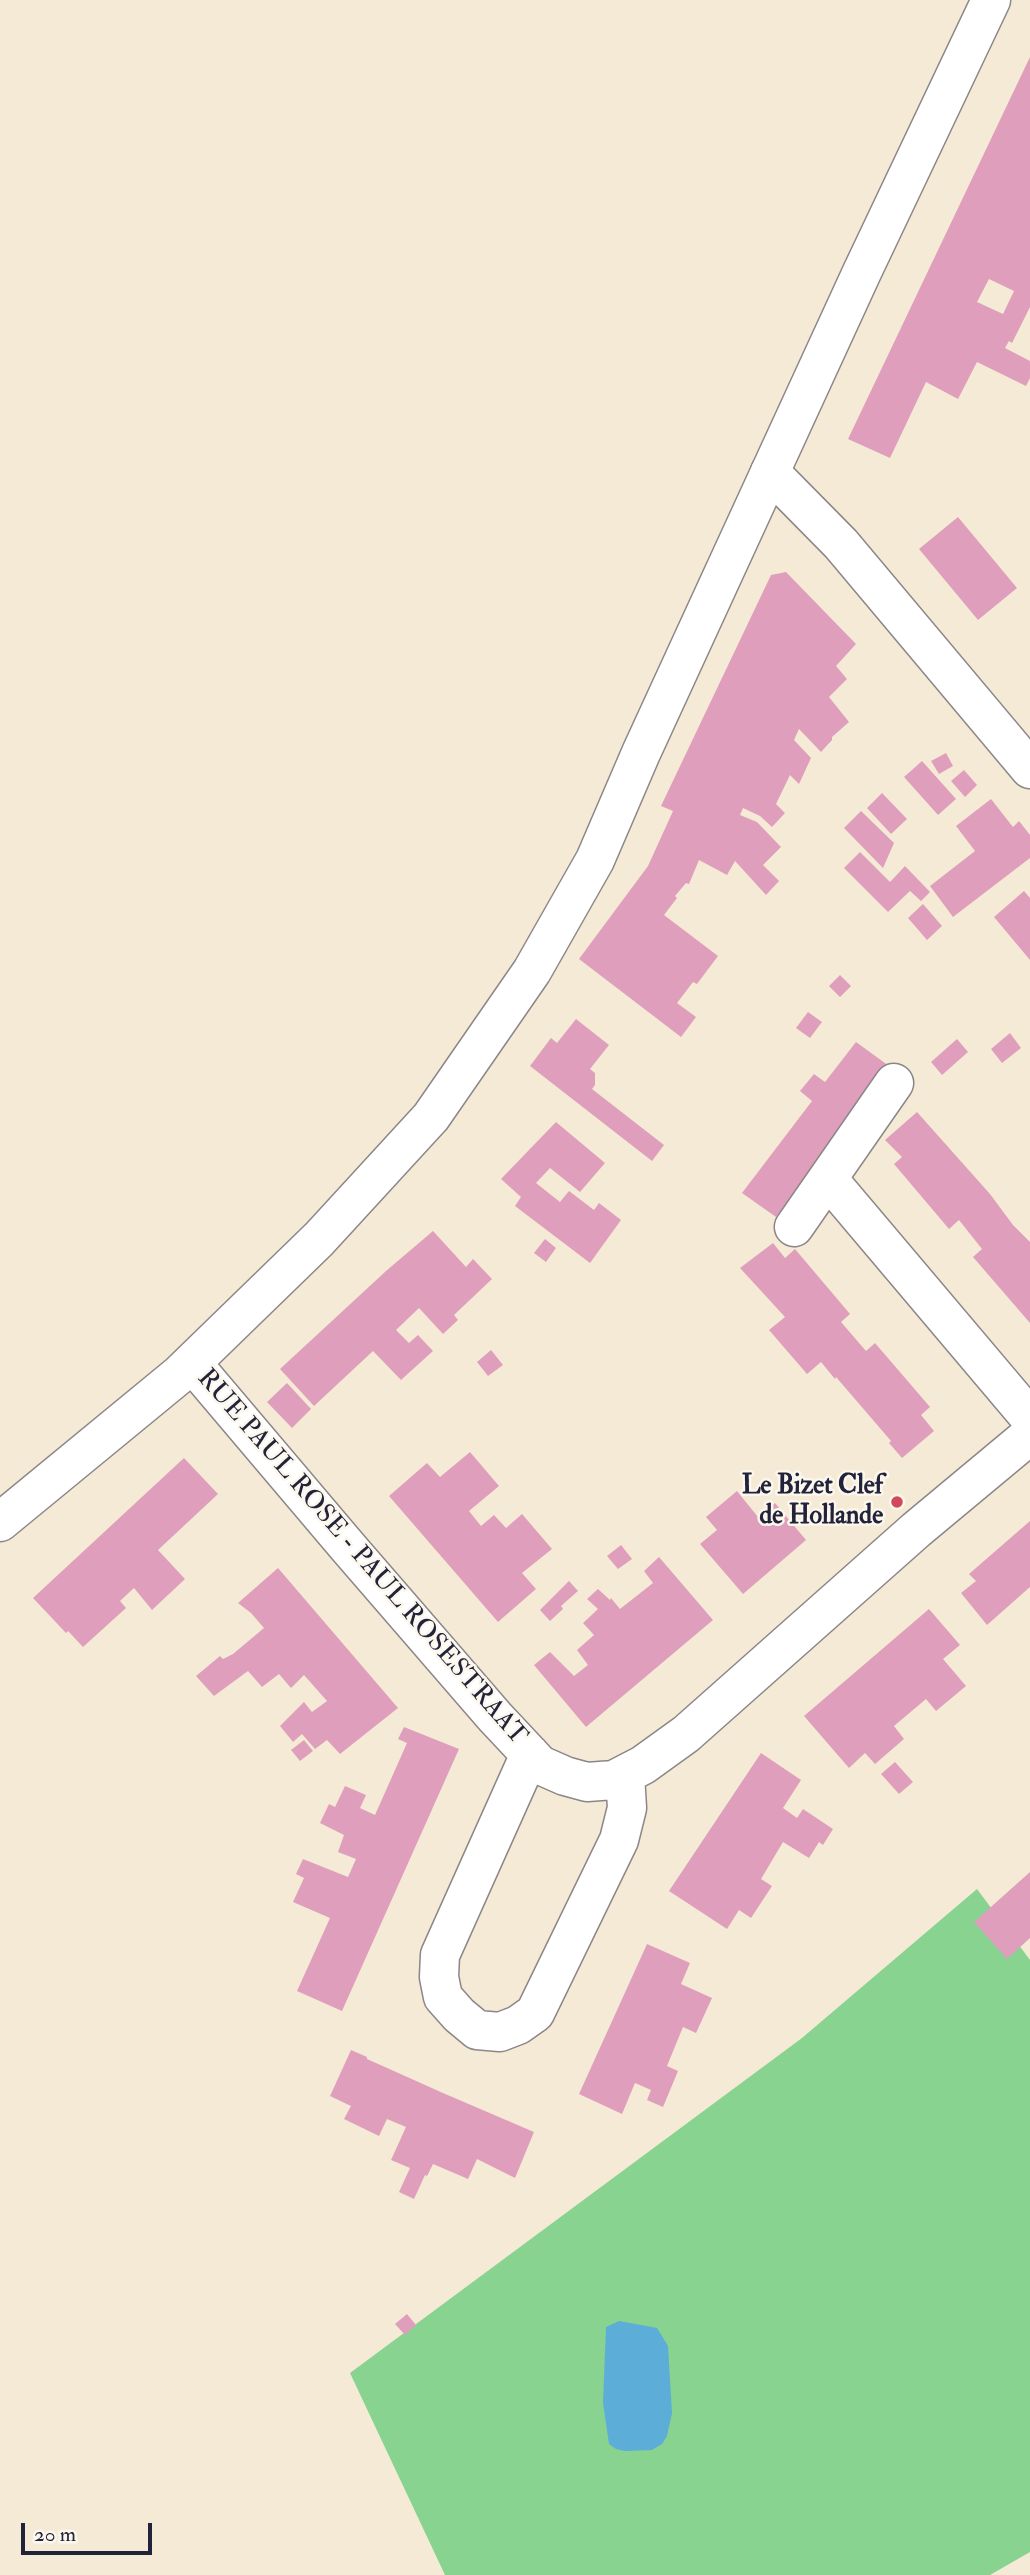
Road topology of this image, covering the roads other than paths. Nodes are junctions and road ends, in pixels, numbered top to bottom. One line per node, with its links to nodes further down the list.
1 (991, 0): 2 (street)
2 (770, 472): 3 (street); 7 (street)
3 (1030, 769)
4 (894, 1083): 5 (street)
5 (828, 1179): 6 (street); 8 (street)
6 (794, 1227)
7 (192, 1363): 10 (street); 11 (street, RUE PAUL ROSE - PAUL ROSESTRAAT)
8 (1030, 1418)
9 (1030, 1435): 12 (street, RUE PAUL ROSE - PAUL ROSESTRAAT)
10 (0, 1522)
11 (530, 1754): 12 (street, RUE PAUL ROSE - PAUL ROSESTRAAT); 12 (street, RUE PAUL ROSE - PAUL ROSESTRAAT)
12 (625, 1775)

